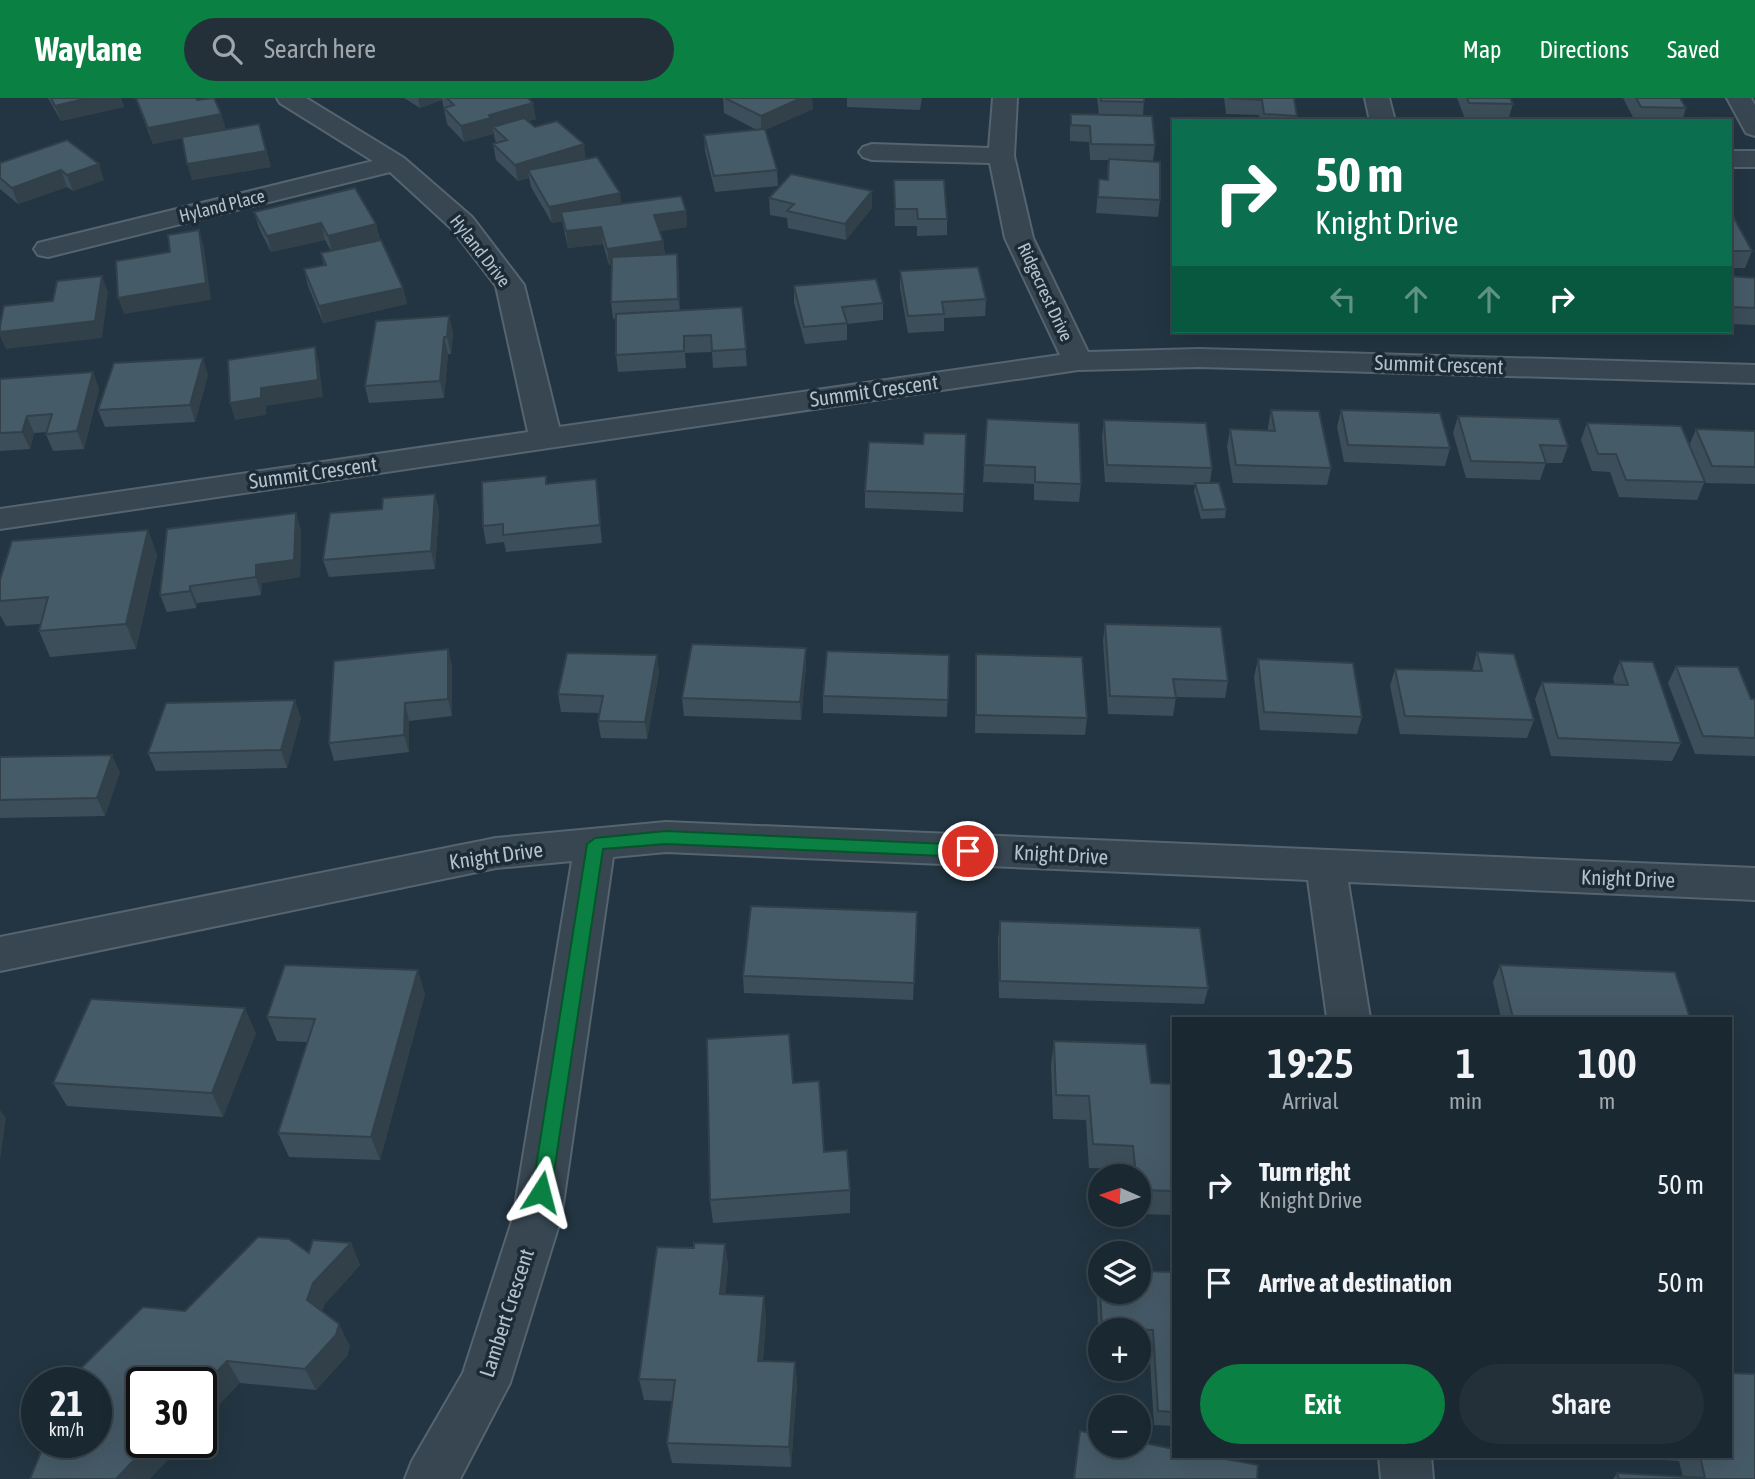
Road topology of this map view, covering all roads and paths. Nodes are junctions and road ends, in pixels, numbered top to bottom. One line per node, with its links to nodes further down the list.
1 (289, 98): 11 (street, Hyland Drive)
2 (1004, 98): 8 (street, Ridgecrest Drive)
3 (1377, 98): 5 (street)
4 (1739, 98): 6 (street)
5 (1382, 119)
6 (1755, 128)
7 (872, 152): 8 (street)
8 (1001, 156): 13 (street, Ridgecrest Drive)
9 (1732, 159): 10 (street)
10 (1755, 159)
11 (395, 163): 12 (street, Hyland Place); 15 (street, Hyland Drive)
12 (48, 249)
13 (1078, 361): 14 (street, Summit Crescent); 15 (street, Summit Crescent)
14 (1755, 374)
15 (545, 440): 16 (street, Summit Crescent)
16 (0, 519)
17 (595, 844): 18 (street, Knight Drive); 20 (street, Knight Drive); 23 (street, Lambert Crescent)
18 (1326, 867): 19 (street, Knight Drive); 21 (street)
19 (1755, 884)
20 (0, 954)
21 (1348, 1017)
22 (1405, 1458): 24 (street)
23 (431, 1479)
24 (1407, 1479)

